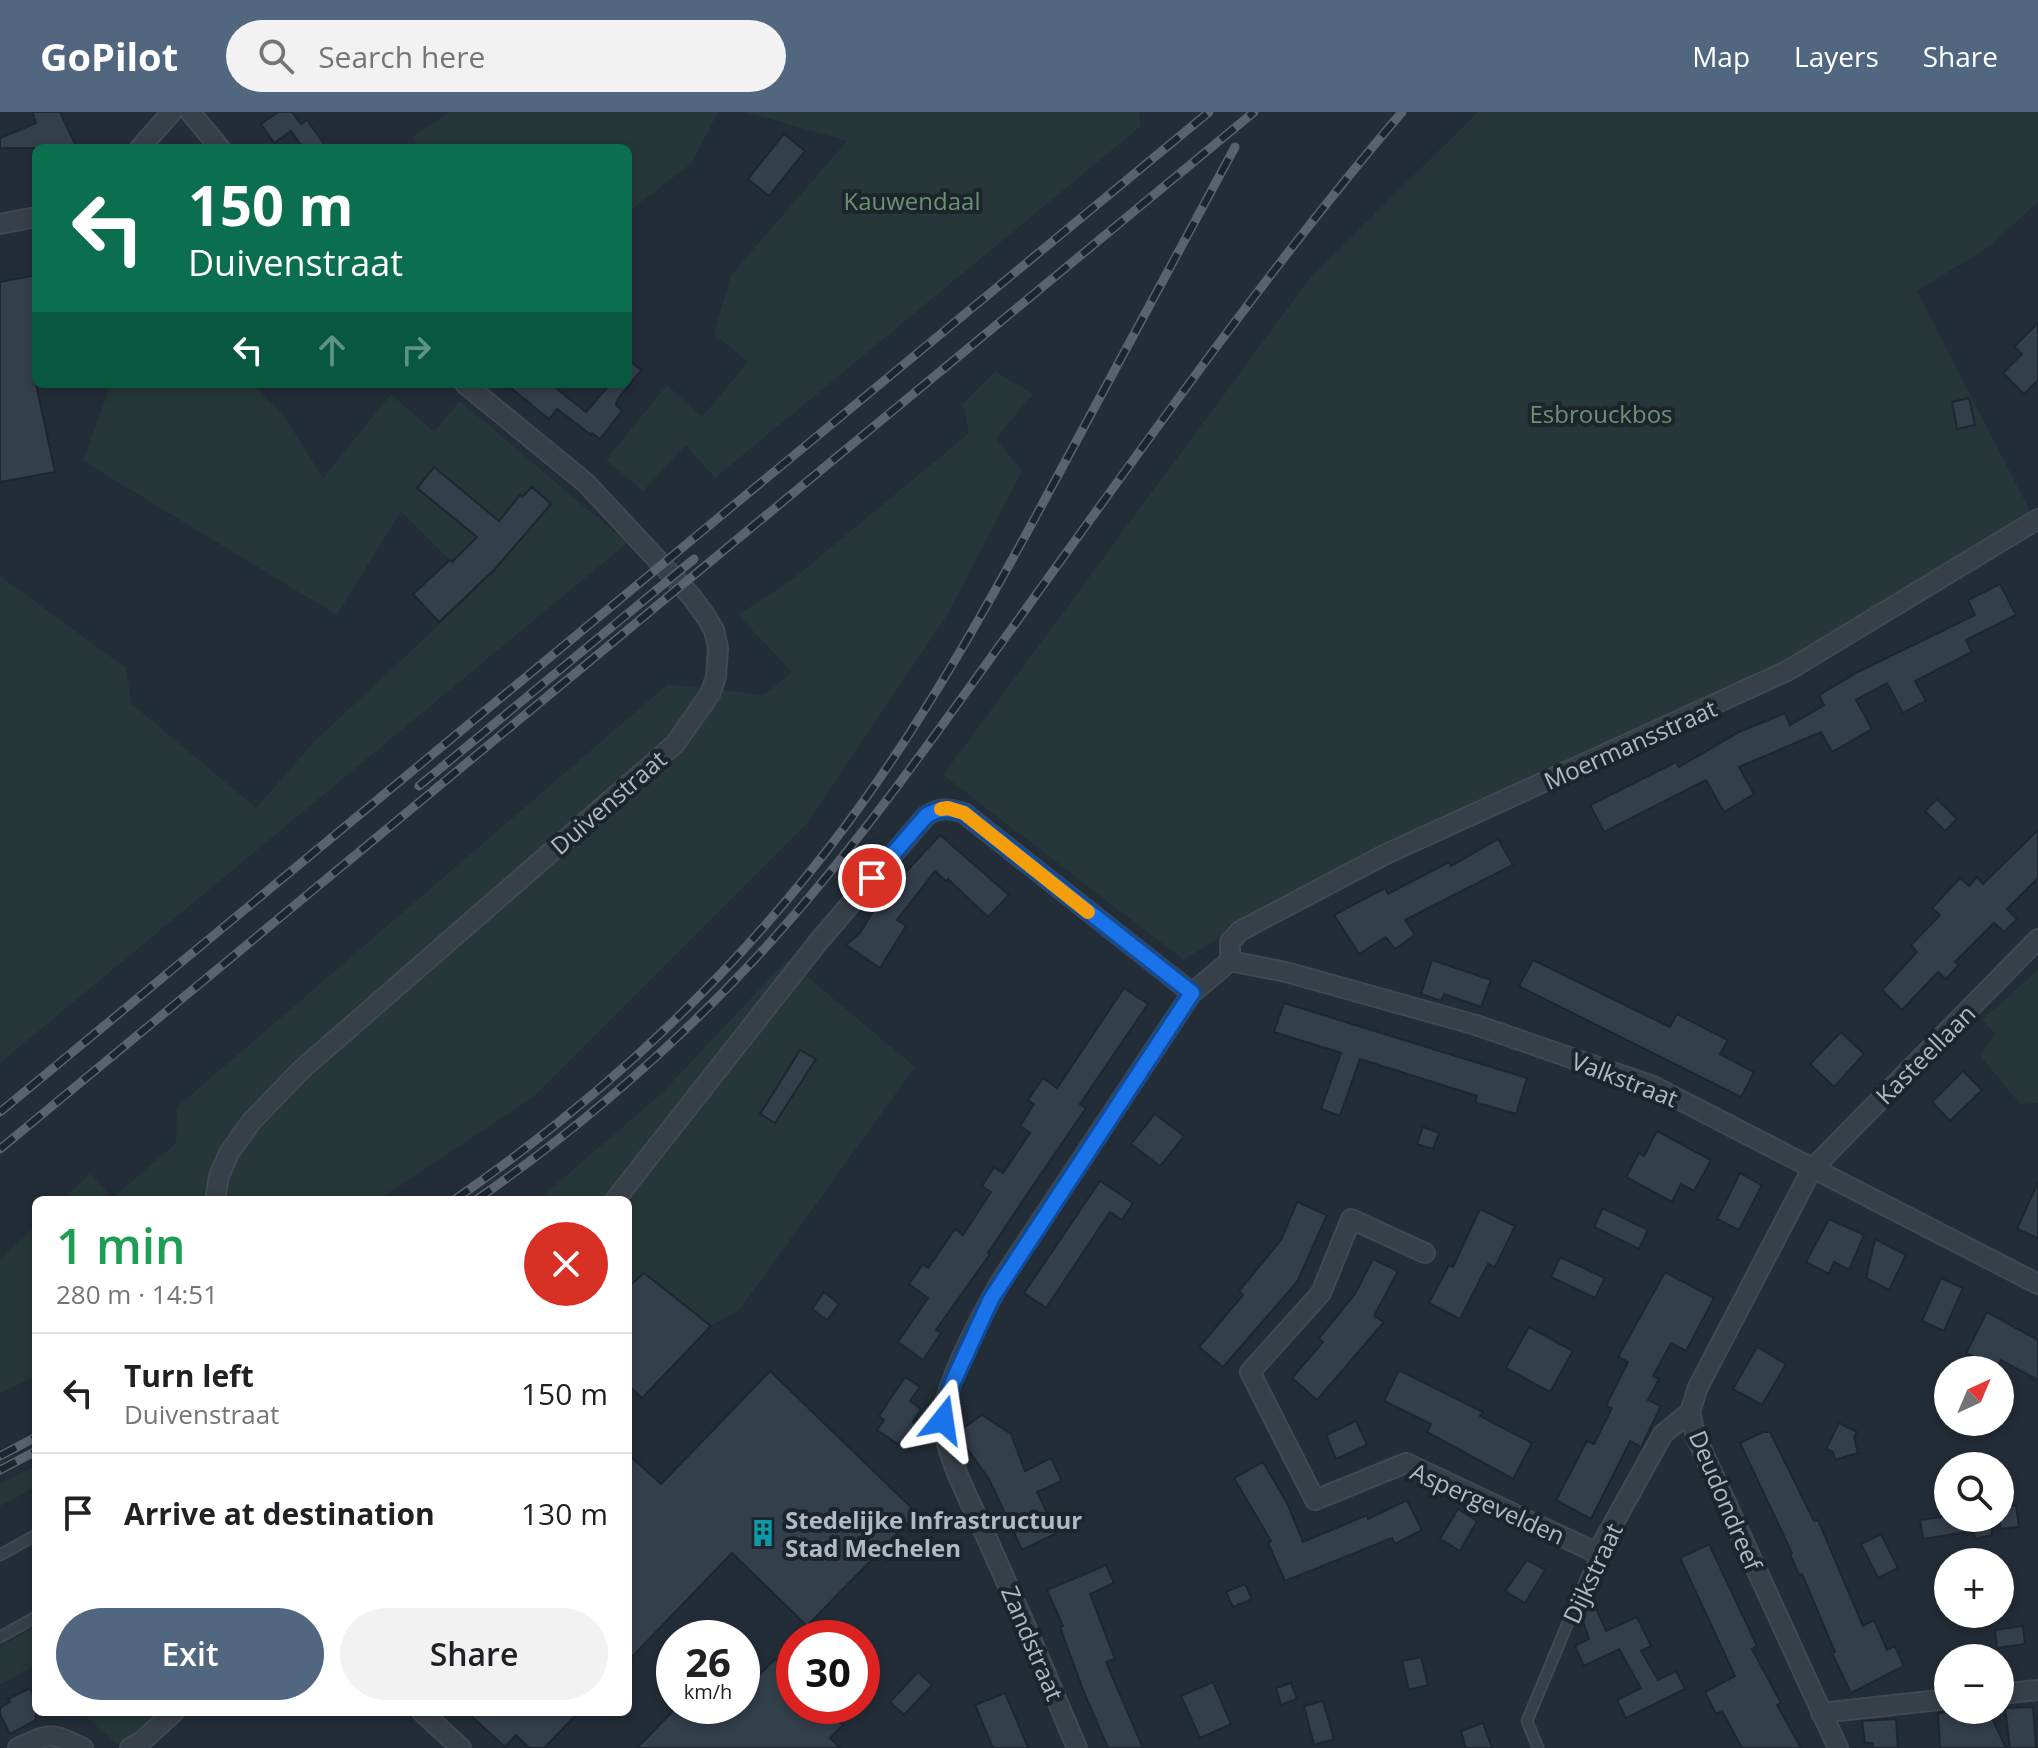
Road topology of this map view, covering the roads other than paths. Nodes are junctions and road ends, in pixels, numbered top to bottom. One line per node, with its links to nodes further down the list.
1 (172, 112): 3 (street)
2 (190, 112): 4 (street)
3 (144, 144)
4 (217, 144)
5 (32, 218): 6 (street)
6 (0, 224)
7 (470, 388): 13 (street, Duivenstraat)
8 (2038, 519): 10 (street, Moermansstraat)
9 (2038, 939): 12 (street, Kasteellaan)
10 (1230, 961): 11 (street); 12 (street, Valkstraat)
11 (1192, 993): 14 (street); 33 (street, Zandstraat)
12 (1812, 1169): 16 (street, Valkstraat); 17 (street, Deudondreef)
13 (216, 1196)
14 (618, 1196)
15 (1425, 1253): 19 (street, Aspergevelden)
16 (2038, 1284)
17 (1690, 1412): 19 (street, Dijkstraat); 26 (street, Deudondreef)
18 (32, 1537): 20 (lane)
19 (1597, 1553): 34 (lane, Dijkstraat)
20 (0, 1555)
21 (32, 1619): 22 (lane)
22 (0, 1637)
23 (2038, 1690): 24 (street)
24 (2014, 1693)
25 (1934, 1701): 26 (street)
26 (1821, 1713): 35 (street, Deudondreef)
27 (170, 1716): 31 (street)
28 (426, 1716): 32 (street)
29 (18, 1748): 30 (street)
30 (83, 1748)
31 (130, 1748)
32 (461, 1748)
33 (1077, 1748)
34 (1538, 1748)
35 (1838, 1748)

